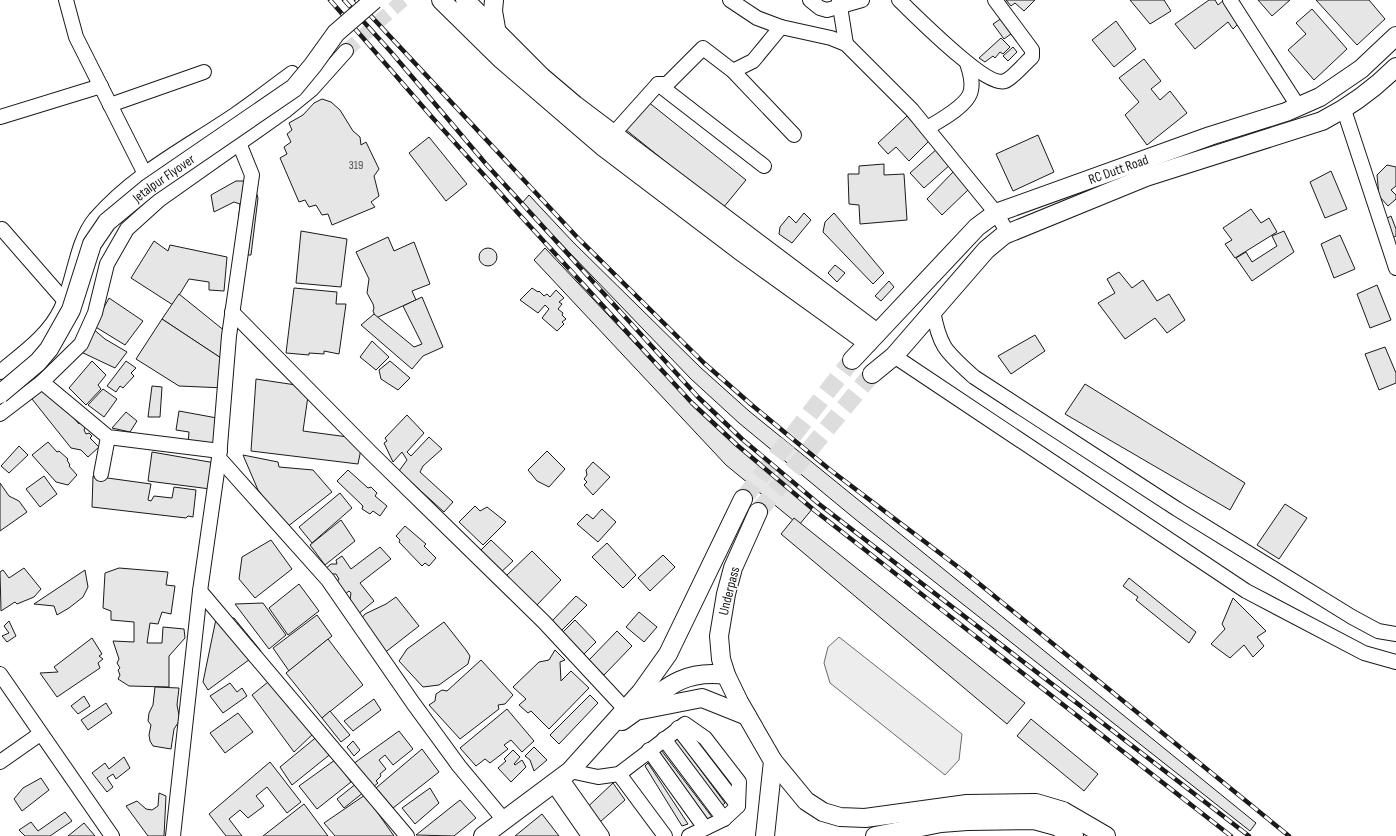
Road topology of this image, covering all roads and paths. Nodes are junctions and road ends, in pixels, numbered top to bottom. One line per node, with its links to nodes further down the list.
1 (66, 0): 24 (street)
2 (374, 0): 49 (main road, Jetalpur Flyover, bridge)
3 (441, 0): 31 (main road)
4 (465, 0): 14 (main road)
5 (494, 0): 14 (main road)
6 (730, 0): 13 (street)
7 (810, 0): 12 (street)
8 (862, 0): 12 (street)
9 (899, 0): 18 (street)
10 (995, 0): 18 (street)
11 (1230, 0): 26 (street)
12 (840, 3): 16 (street)
13 (781, 27): 16 (street); 20 (street)
14 (497, 34): 31 (main road)
15 (1396, 36): 26 (main road, RC Dutt Road)
16 (846, 44): 29 (street)
17 (346, 51): 32 (street)
18 (967, 62): 29 (street)
19 (1396, 68): 27 (main road, RC Dutt Road)
20 (733, 71): 23 (street); 30 (street)
21 (204, 72): 25 (street)
22 (292, 73): 34 (street)
23 (658, 84): 31 (street); 33 (street)
24 (100, 86): 25 (street); 28 (street)
25 (110, 105): 34 (street)
26 (1298, 106): 36 (main road, RC Dutt Road)
27 (1344, 110): 38 (main road, RC Dutt Road); 39 (street)
28 (0, 117)
29 (927, 128): 36 (street)
30 (794, 135)
31 (607, 140): 43 (main road)
32 (239, 143): 35 (street); 42 (street)
33 (764, 166)
34 (145, 173): 35 (street); 40 (street)
35 (159, 200): 48 (street)
36 (996, 213): 38 (street); 43 (main road, RC Dutt Road)
37 (2, 229): 40 (street)
38 (1008, 233): 41 (main road, RC Dutt Road)
39 (1396, 268)
40 (64, 300): 46 (street)
41 (933, 311): 44 (main road, RC Dutt Road); 57 (street)
42 (232, 312): 52 (street); 61 (street)
43 (872, 338): 45 (main road)
44 (894, 356): 47 (main road); 58 (street)
45 (852, 360)
46 (0, 372)
47 (872, 374)
48 (42, 382): 50 (street); 51 (street)
49 (0, 394)
50 (0, 414)
51 (108, 437): 52 (street); 53 (street)
52 (219, 454): 56 (street); 71 (street)
53 (101, 474)
54 (743, 499): 61 (main road, Underpass)
55 (758, 512): 60 (main road, Underpass)
56 (200, 591): 74 (street); 75 (street)
57 (1396, 634)
58 (1396, 662)
59 (0, 674): 63 (street)
60 (726, 675): 61 (main road); 62 (main road, Underpass)
61 (631, 710): 62 (main road); 69 (main road)
62 (747, 716): 66 (main road, Underpass)
63 (40, 734): 67 (street); 73 (street)
64 (664, 739): 65 (street); 70 (street); 70 (street)
65 (649, 750): 68 (street); 72 (street)
66 (773, 761): 81 (main road); 84 (main road, Underpass)
67 (0, 762)
68 (619, 774): 69 (street); 79 (street)
69 (561, 778): 71 (main road); 77 (street); 78 (street)
70 (724, 819): 72 (street)
71 (504, 820): 76 (main road)
72 (705, 828): 80 (street)
73 (112, 836)
74 (173, 836)
75 (407, 836)
76 (483, 836)
77 (589, 836)
78 (602, 836)
79 (665, 836)
80 (689, 836)
81 (765, 836)
82 (874, 836): 83 (main road)
83 (1074, 836)
84 (1106, 836)

